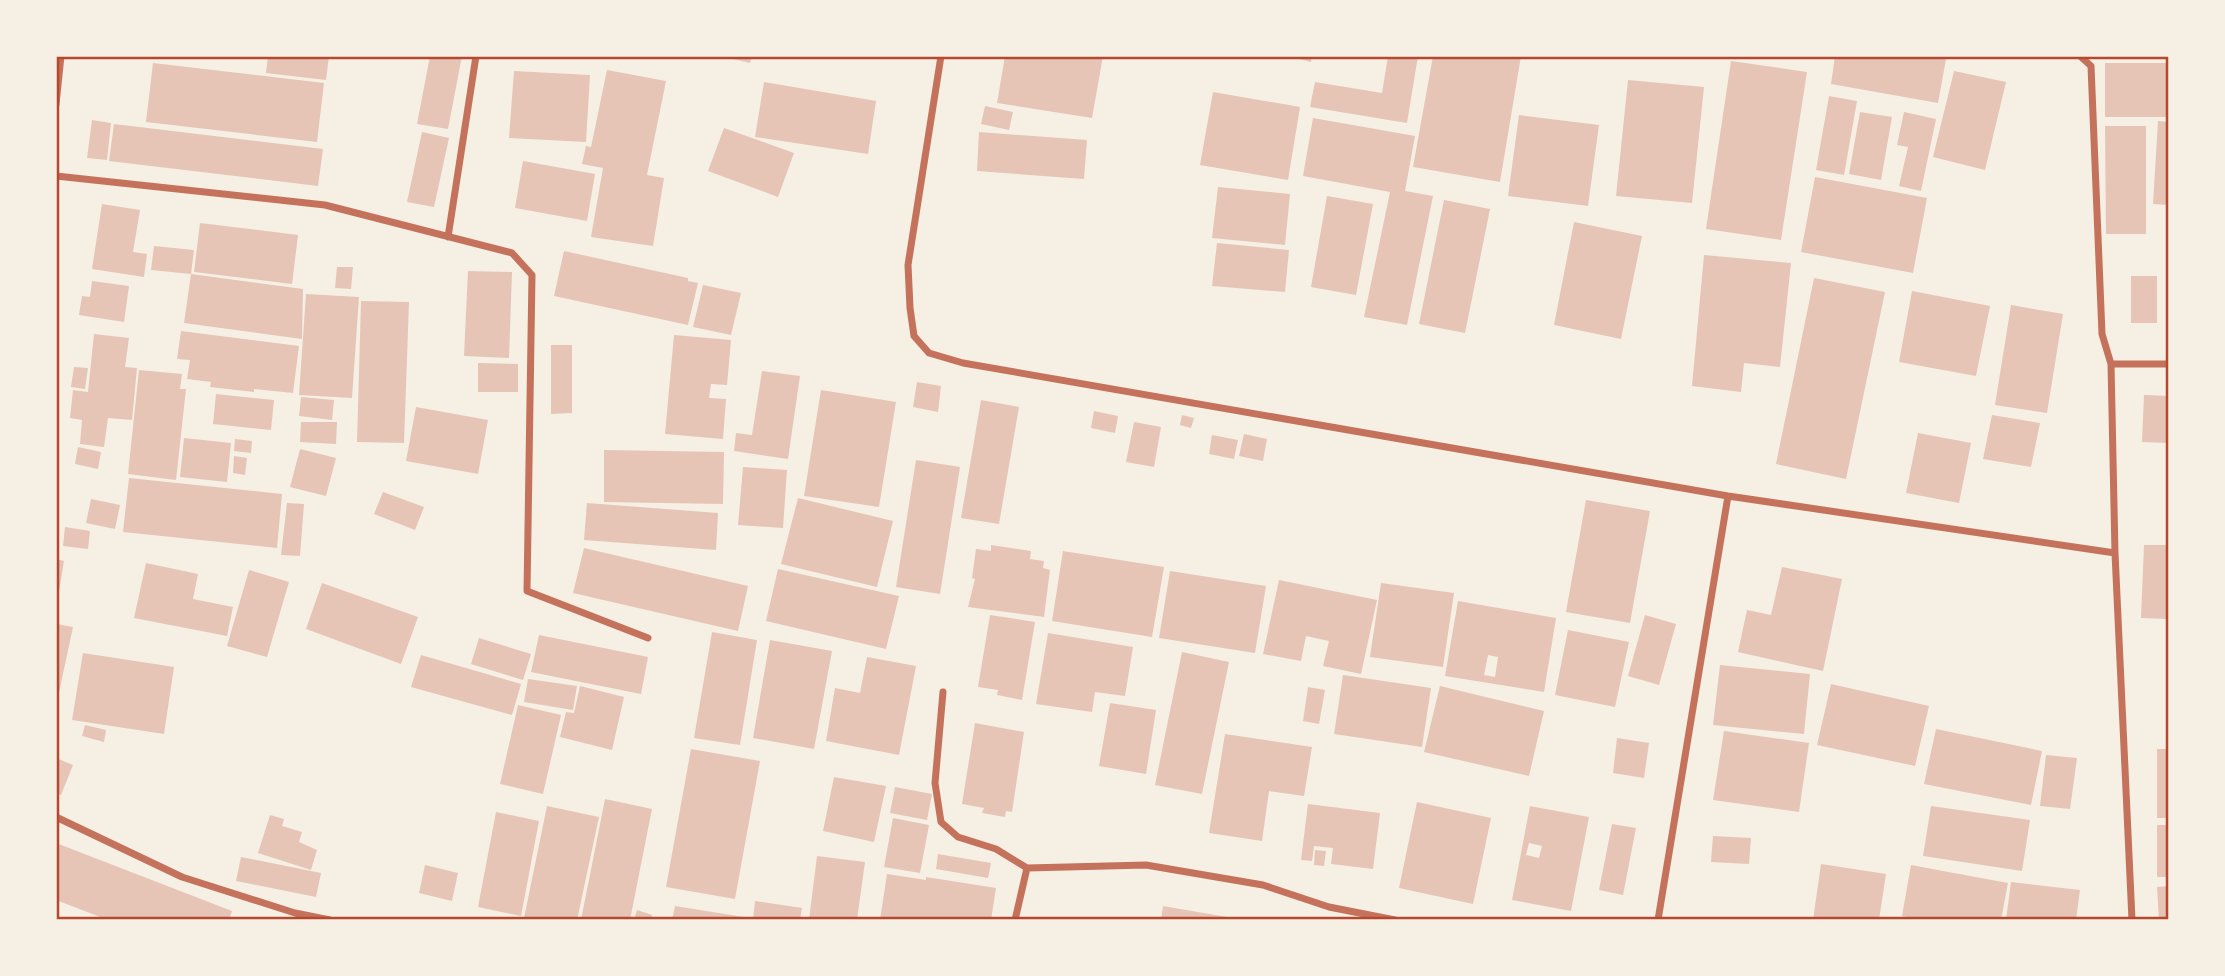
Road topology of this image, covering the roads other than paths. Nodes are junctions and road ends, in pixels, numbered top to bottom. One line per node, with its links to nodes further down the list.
1 (61, 56): 5 (street)
2 (476, 56): 7 (street)
3 (941, 56): 10 (street)
4 (2080, 56): 8 (street)
5 (56, 104)
6 (56, 176): 7 (street)
7 (448, 237): 12 (street)
8 (2111, 364): 9 (street); 11 (street)
9 (2169, 364)
10 (1728, 496): 11 (street); 19 (street)
11 (2115, 553): 20 (street)
12 (648, 638)
13 (943, 692): 15 (street)
14 (56, 817): 16 (street)
15 (1027, 868): 17 (street); 18 (street)
16 (330, 920)
17 (1015, 920)
18 (1395, 920)
19 (1658, 920)
20 (2132, 920)

